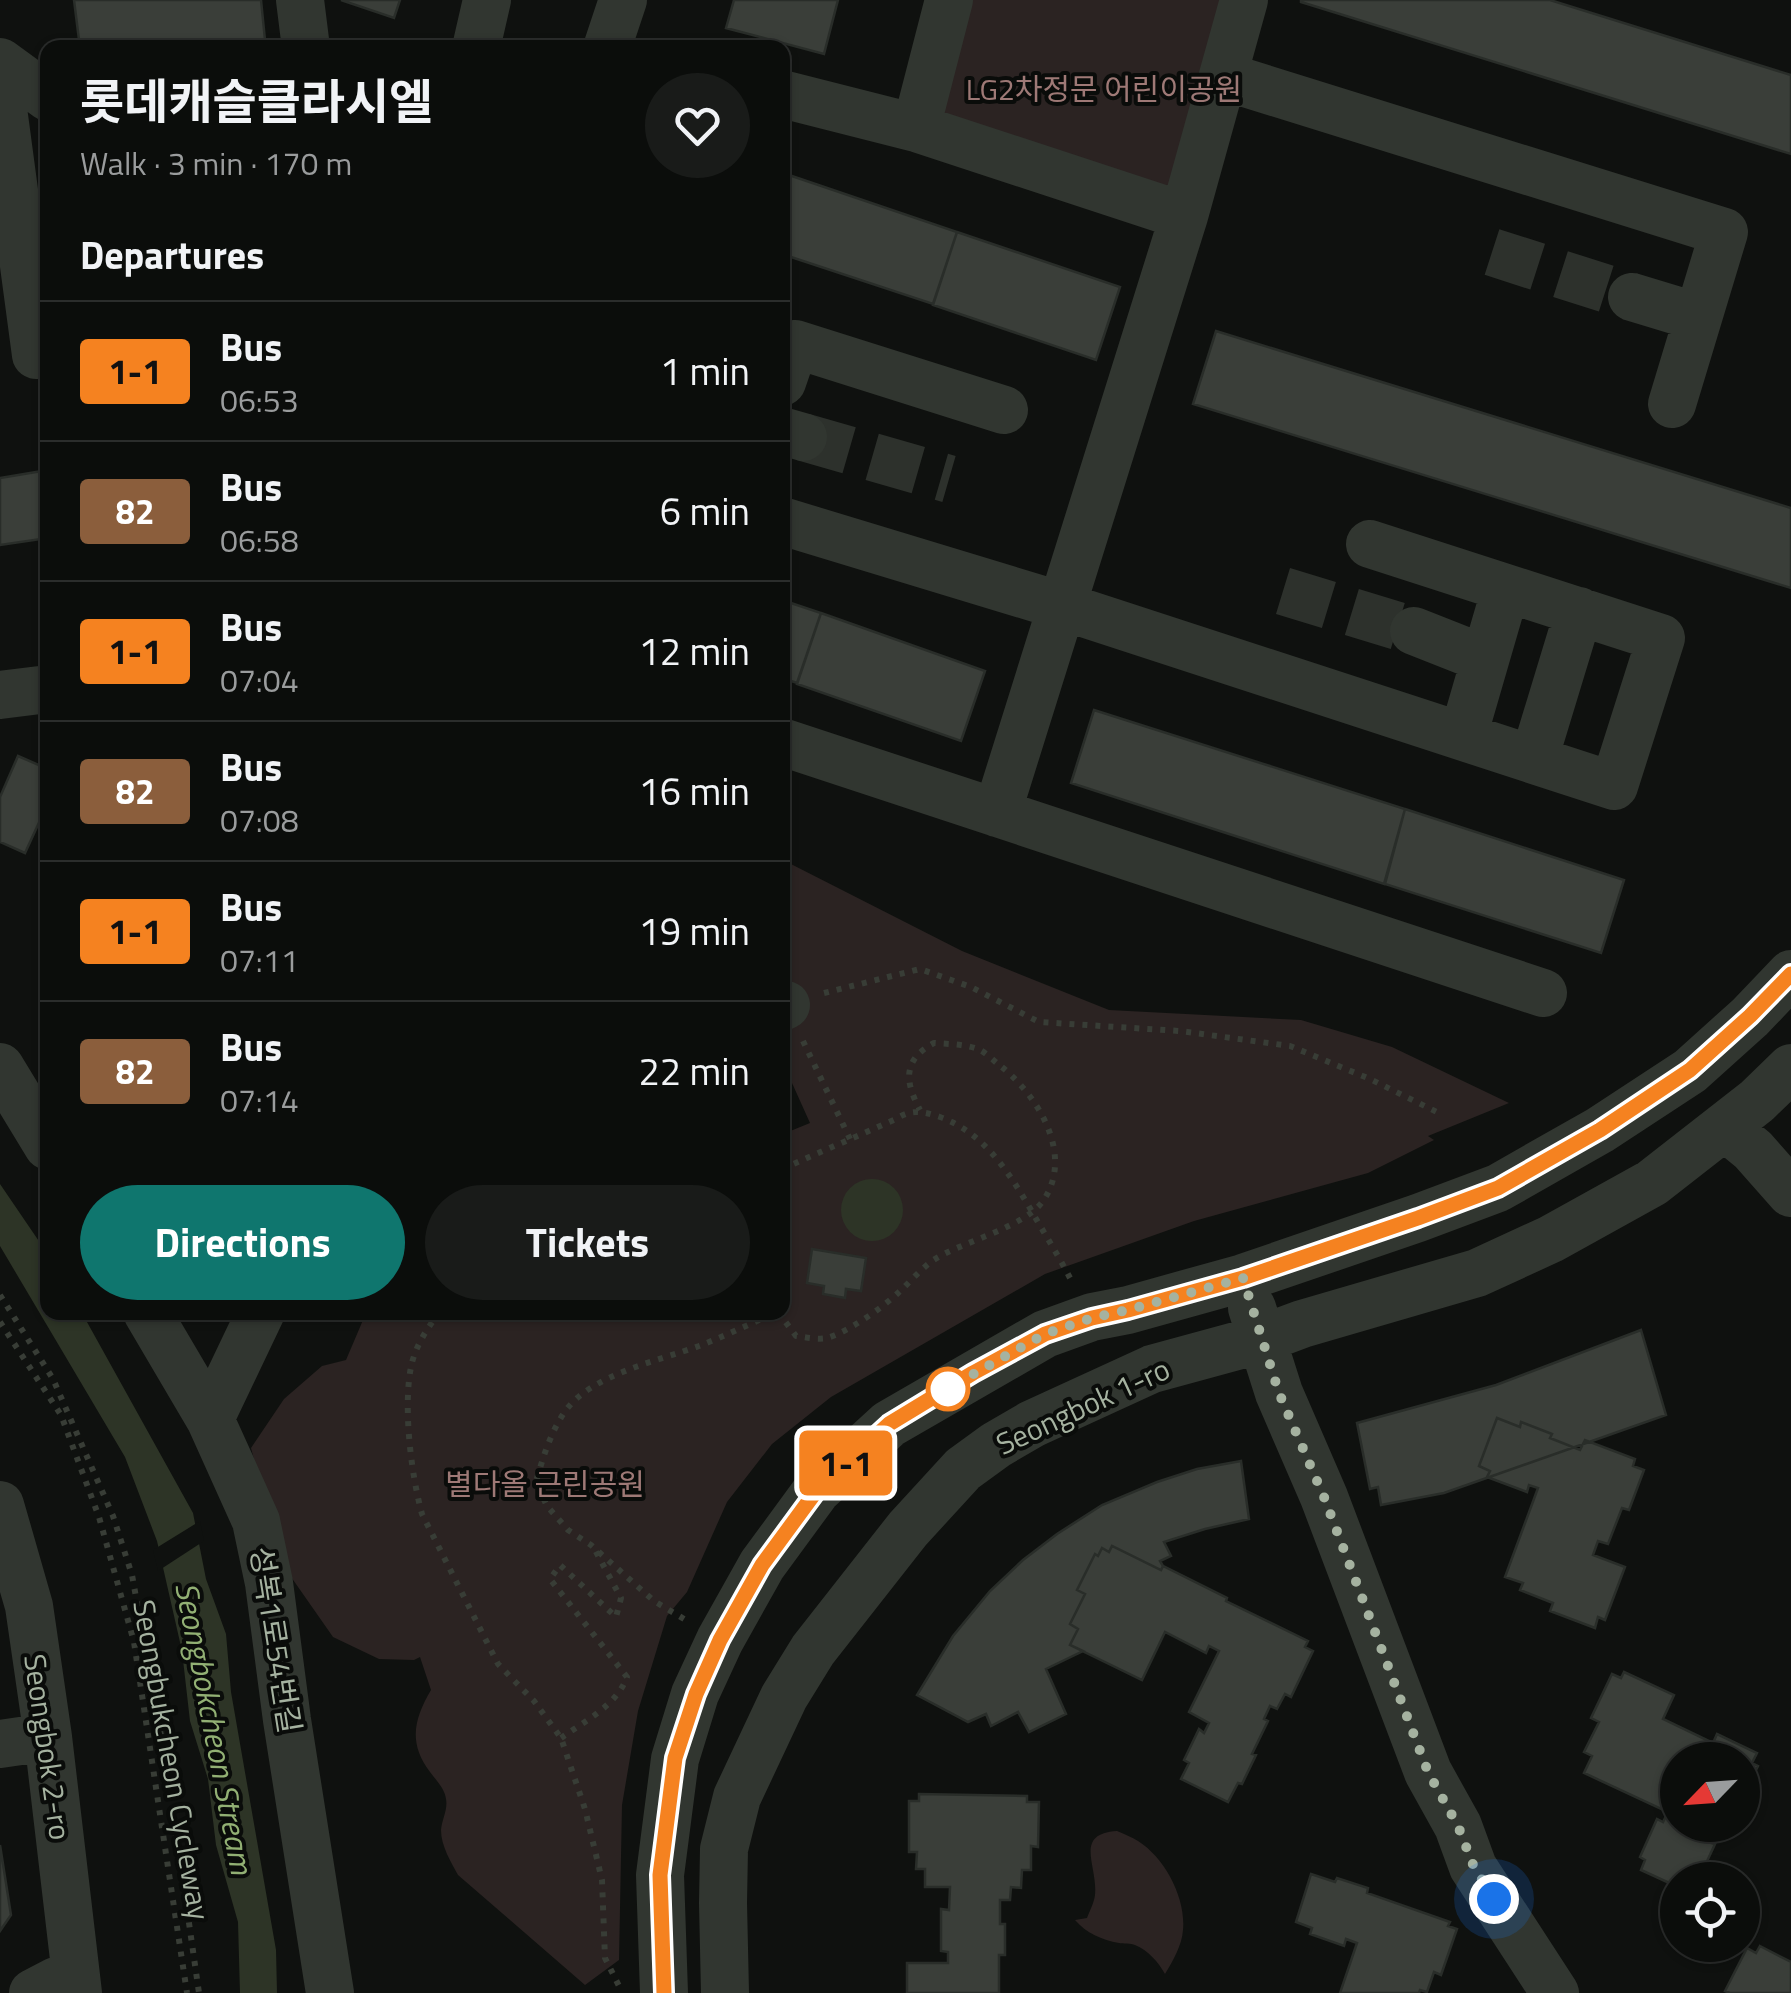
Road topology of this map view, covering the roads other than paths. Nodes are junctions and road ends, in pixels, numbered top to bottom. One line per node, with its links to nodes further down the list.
1 (300, 0): 6 (street)
2 (488, 0): 7 (street)
3 (623, 0): 8 (street)
4 (949, 0): 14 (street)
5 (1244, 0): 10 (street)
6 (305, 40)
7 (478, 40)
8 (610, 40)
9 (0, 62): 12 (street)
10 (1223, 76): 15 (street); 17 (street)
11 (0, 86): 18 (street)
12 (40, 91)
13 (790, 96): 14 (street)
14 (916, 128): 15 (street)
15 (1184, 216): 25 (street)
16 (1632, 296): 17 (street)
17 (1698, 316): 20 (street)
18 (40, 354)
19 (790, 357): 21 (street)
20 (1672, 404)
21 (1004, 410)
22 (790, 523): 25 (street)
23 (1370, 544): 24 (street)
24 (1506, 588): 26 (street); 28 (street)
25 (1062, 606): 31 (street); 34 (street)
26 (1579, 611): 33 (street); 33 (street)
27 (1414, 631): 28 (street)
28 (1485, 659): 31 (street)
29 (40, 691): 30 (street)
30 (0, 695)
31 (1463, 736): 33 (street)
32 (790, 745): 34 (street)
33 (1534, 760)
34 (996, 813): 36 (street)
35 (1791, 974): 42 (street)
36 (1543, 993)
37 (0, 1067): 40 (street)
38 (1791, 1068): 39 (street, Seongbok 1-ro)
39 (1726, 1127): 41 (street); 45 (street, Seongbok 1-ro)
40 (40, 1133)
41 (1791, 1194)
42 (1243, 1278): 45 (street); 52 (street)
43 (151, 1320): 46 (street, 성복1로54번길)
44 (257, 1320): 46 (street)
45 (1262, 1339): 53 (street, Seongbok 1-ro); 54 (street)
46 (210, 1419): 51 (street, 성복1로54번길)
47 (0, 1505): 48 (street, Seongbok 2-ro)
48 (48, 1737): 49 (street); 50 (street, Seongbok 2-ro)
49 (0, 1744)
50 (63, 1988)
51 (330, 1993)
52 (664, 1993)
53 (726, 1993)
54 (1554, 1993)

